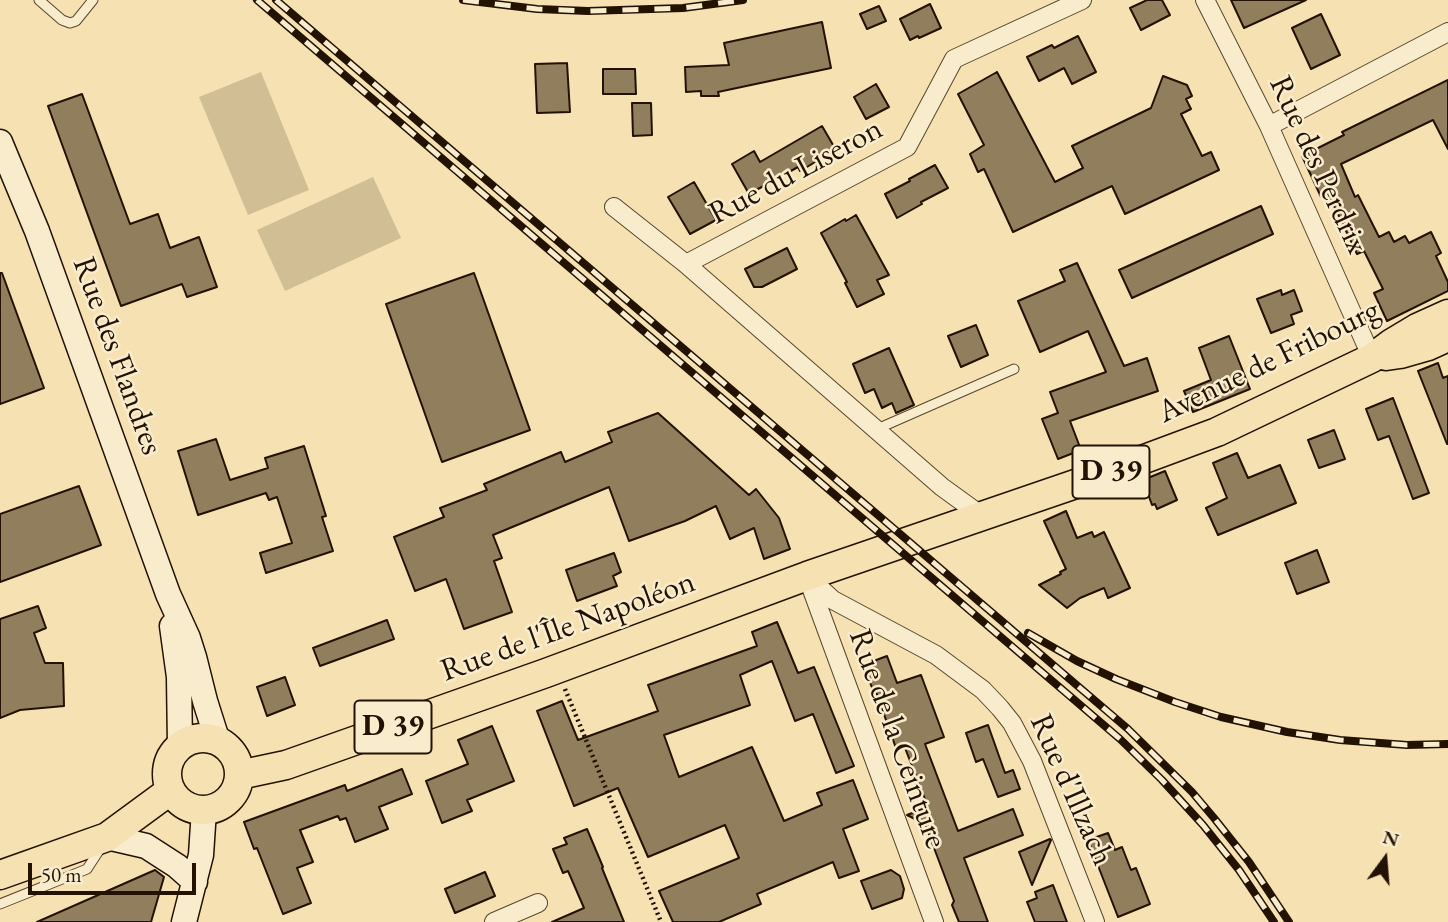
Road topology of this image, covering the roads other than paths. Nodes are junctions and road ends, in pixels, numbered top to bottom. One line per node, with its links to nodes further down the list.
1 (39, 0): 2 (lane)
2 (93, 0)
3 (1082, 0): 9 (street, Rue du Liseron)
4 (1205, 0): 6 (street, Rue des Perdrix)
5 (1448, 32): 6 (street)
6 (1269, 126): 12 (street, Rue des Perdrix)
7 (0, 142): 18 (street, Rue des Flandres)
8 (614, 206): 9 (street)
9 (686, 264): 14 (street)
10 (1448, 314): 12 (main road, Avenue de Fribourg / D 39)
11 (1448, 337): 12 (main road, D 39)
12 (1372, 358): 15 (main road, Avenue de Fribourg / D 39)
13 (1014, 369): 14 (lane)
14 (877, 429): 15 (street)
15 (982, 516): 16 (main road, Avenue de Fribourg / D 39)
16 (841, 564): 17 (main road, Rue de l'Île Napoléon / D 39)
17 (807, 576): 21 (main road, Rue de l'Île Napoléon / D 39); 31 (street, Rue de la Ceinture); 32 (street, Rue d'Illzach)
18 (168, 594): 19 (street, Rue des Flandres); 20 (street, Rue des Flandres)
19 (218, 742): 20 (main road); 21 (main road)
20 (180, 746): 22 (main road)
21 (239, 775): 23 (main road)
22 (170, 790): 23 (main road); 24 (main road)
23 (204, 810): 26 (street)
24 (107, 837): 25 (main road); 26 (street); 28 (lane)
25 (0, 874)
26 (195, 882): 29 (street)
27 (538, 903): 30 (street)
28 (0, 904)
29 (184, 922)
30 (494, 922)
31 (934, 922)
32 (1095, 922)

